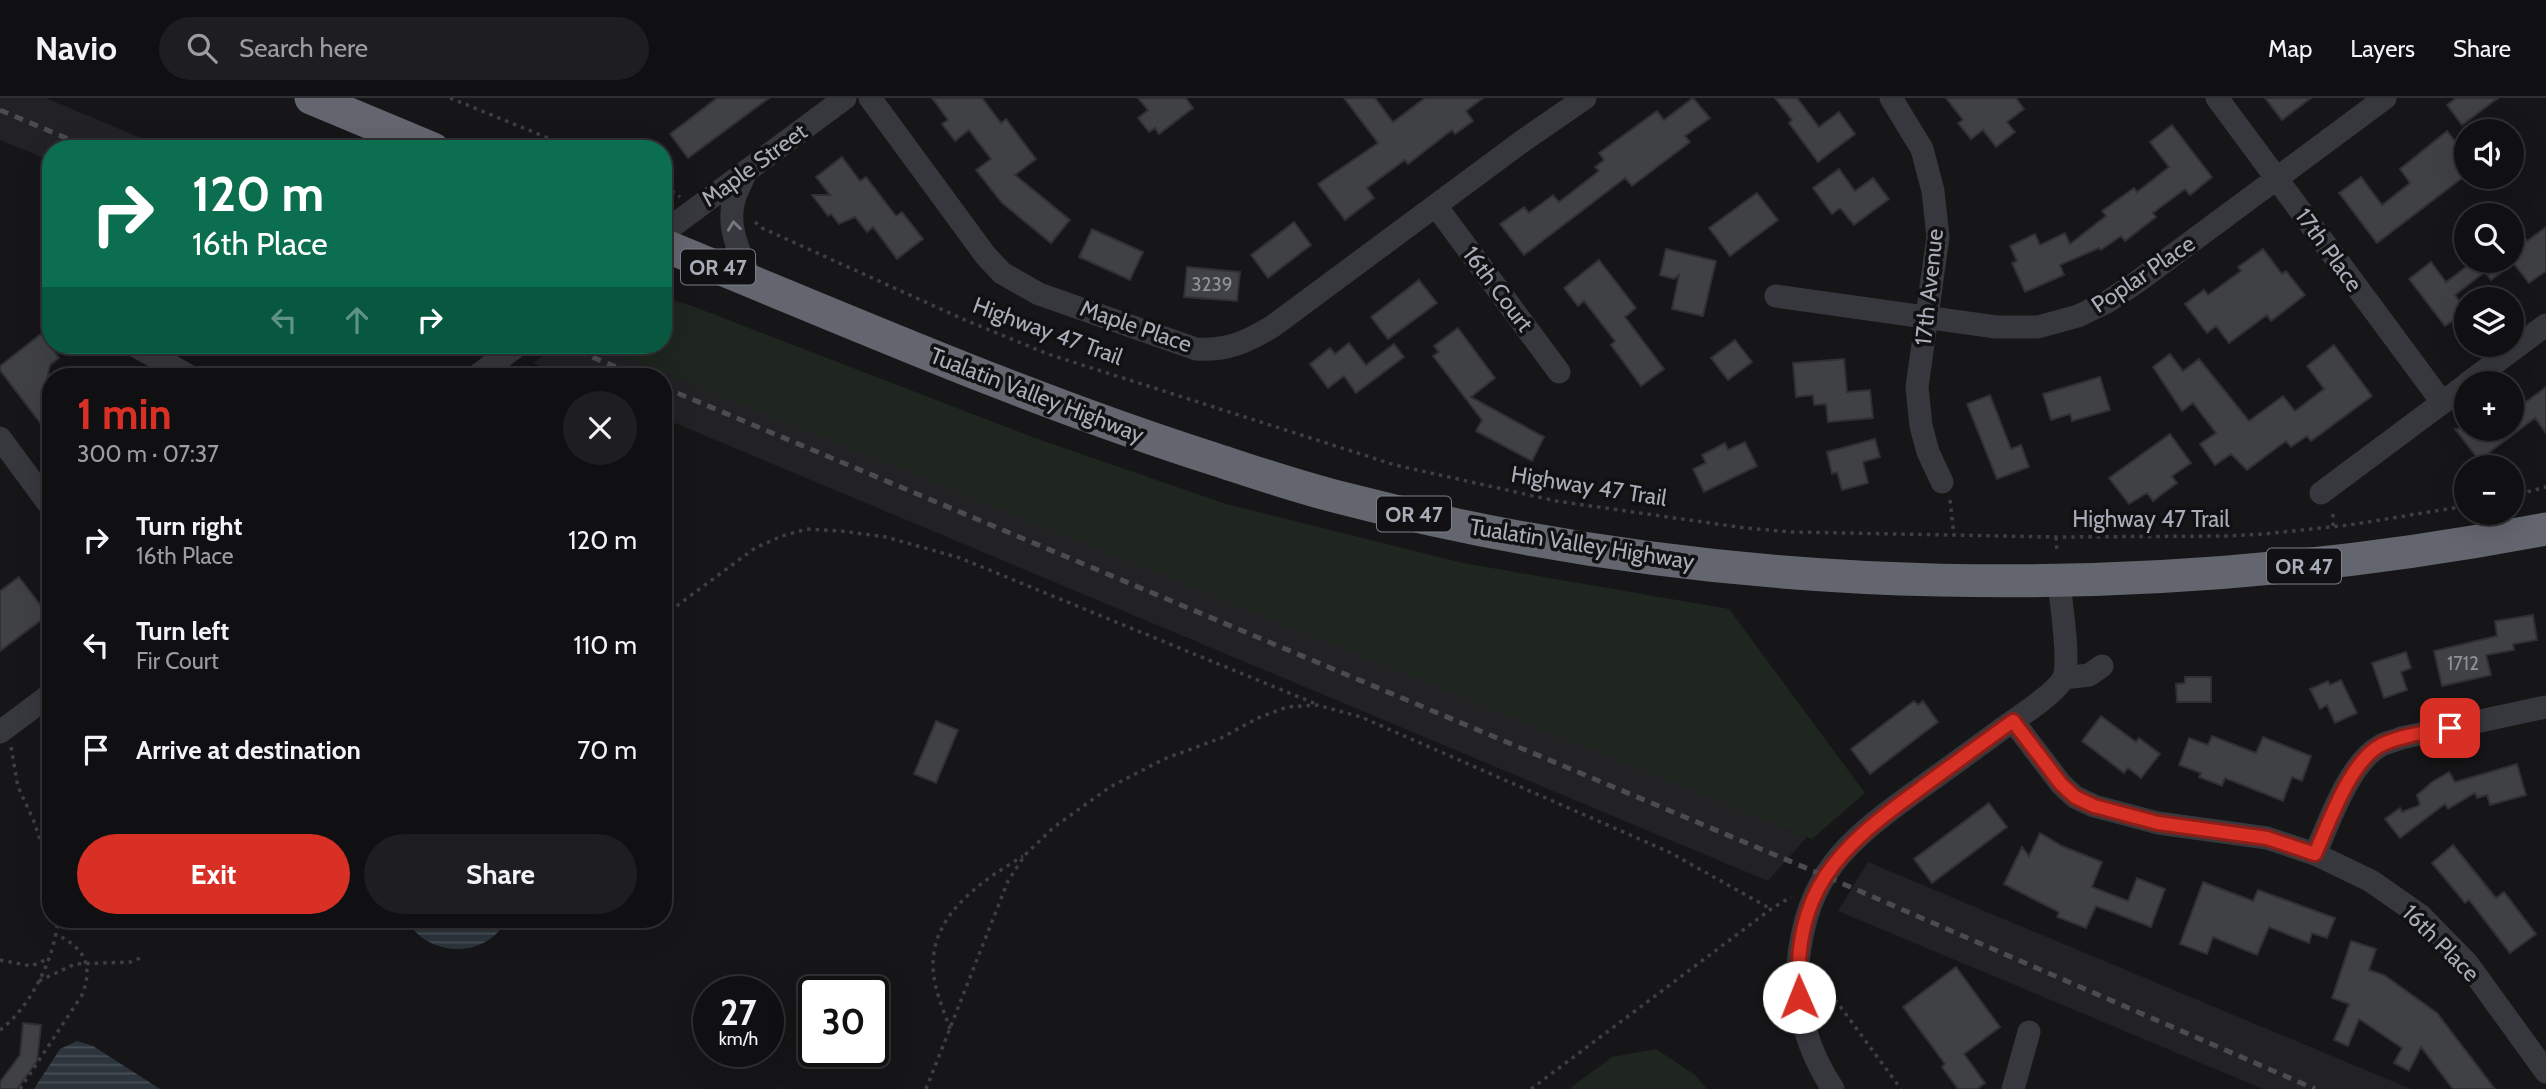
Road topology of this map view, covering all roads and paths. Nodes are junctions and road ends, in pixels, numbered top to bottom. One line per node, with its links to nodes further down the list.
1 (311, 98): 9 (highway)
2 (450, 98): 10 (path)
3 (845, 98): 11 (street, Maple Street)
4 (870, 98): 13 (street, Maple Place)
5 (1585, 98): 13 (street, Maple Place)
6 (1891, 98): 19 (street, 17th Avenue)
7 (2217, 98): 12 (street, 17th Place)
8 (2385, 98): 12 (street, Poplar Place)
9 (411, 140)
10 (553, 140)
11 (747, 171): 15 (street, Maple Street); 17 (street, one-way to 11)
12 (2277, 179): 19 (street, Poplar Place); 28 (street, 17th Place)
13 (1436, 206): 26 (street, 16th Court)
14 (753, 221): 37 (path, Highway 47 Trail)
15 (672, 226)
16 (672, 249): 17 (highway, Tualatin Valley Highway / OR 47)
17 (752, 281): 38 (highway, Tualatin Valley Highway / OR 47)
18 (1776, 296): 19 (street, Poplar Place)
19 (1928, 318): 30 (street, 17th Avenue)
20 (2546, 325): 25 (street)
21 (150, 354): 23 (street)
22 (506, 354): 24 (street)
23 (176, 368)
24 (488, 368)
25 (2484, 371)
26 (1559, 372)
27 (2454, 393): 28 (street)
28 (2442, 402): 32 (street)
29 (0, 438): 34 (street)
30 (1942, 482): 37 (path)
31 (2546, 487): 33 (path)
32 (2321, 493)
33 (2524, 493)
34 (42, 495)
35 (2454, 508): 37 (path, Highway 47 Trail)
36 (2546, 529): 38 (highway, Tualatin Valley Highway / OR 47)
37 (1954, 536)
38 (2059, 582): 41 (street)
39 (672, 610): 43 (path)
40 (2102, 666): 41 (street)
41 (2064, 678): 45 (street)
42 (42, 701): 46 (street)
43 (1317, 705): 49 (path); 51 (path)
44 (2546, 707): 48 (street)
45 (2013, 721): 48 (street, 16th Place); 50 (street)
46 (1, 731): 47 (path)
47 (42, 846)
48 (2315, 854): 63 (street, 16th Place)
49 (1025, 855): 60 (path); 60 (path)
50 (1815, 894): 51 (path); 67 (street)
51 (1770, 909): 66 (path)
52 (56, 928): 53 (path)
53 (55, 934): 55 (path); 57 (path)
54 (140, 958): 57 (path)
55 (47, 959): 56 (path); 59 (path)
56 (0, 960)
57 (87, 962): 59 (path); 64 (path)
58 (1816, 973): 68 (path)
59 (36, 983): 61 (path)
60 (950, 1029): 65 (path)
61 (0, 1030)
62 (2029, 1032): 69 (street)
63 (2546, 1072)
64 (20, 1089)
65 (926, 1089)
66 (1531, 1089)
67 (1833, 1089)
68 (1901, 1089)
69 (2013, 1089)

